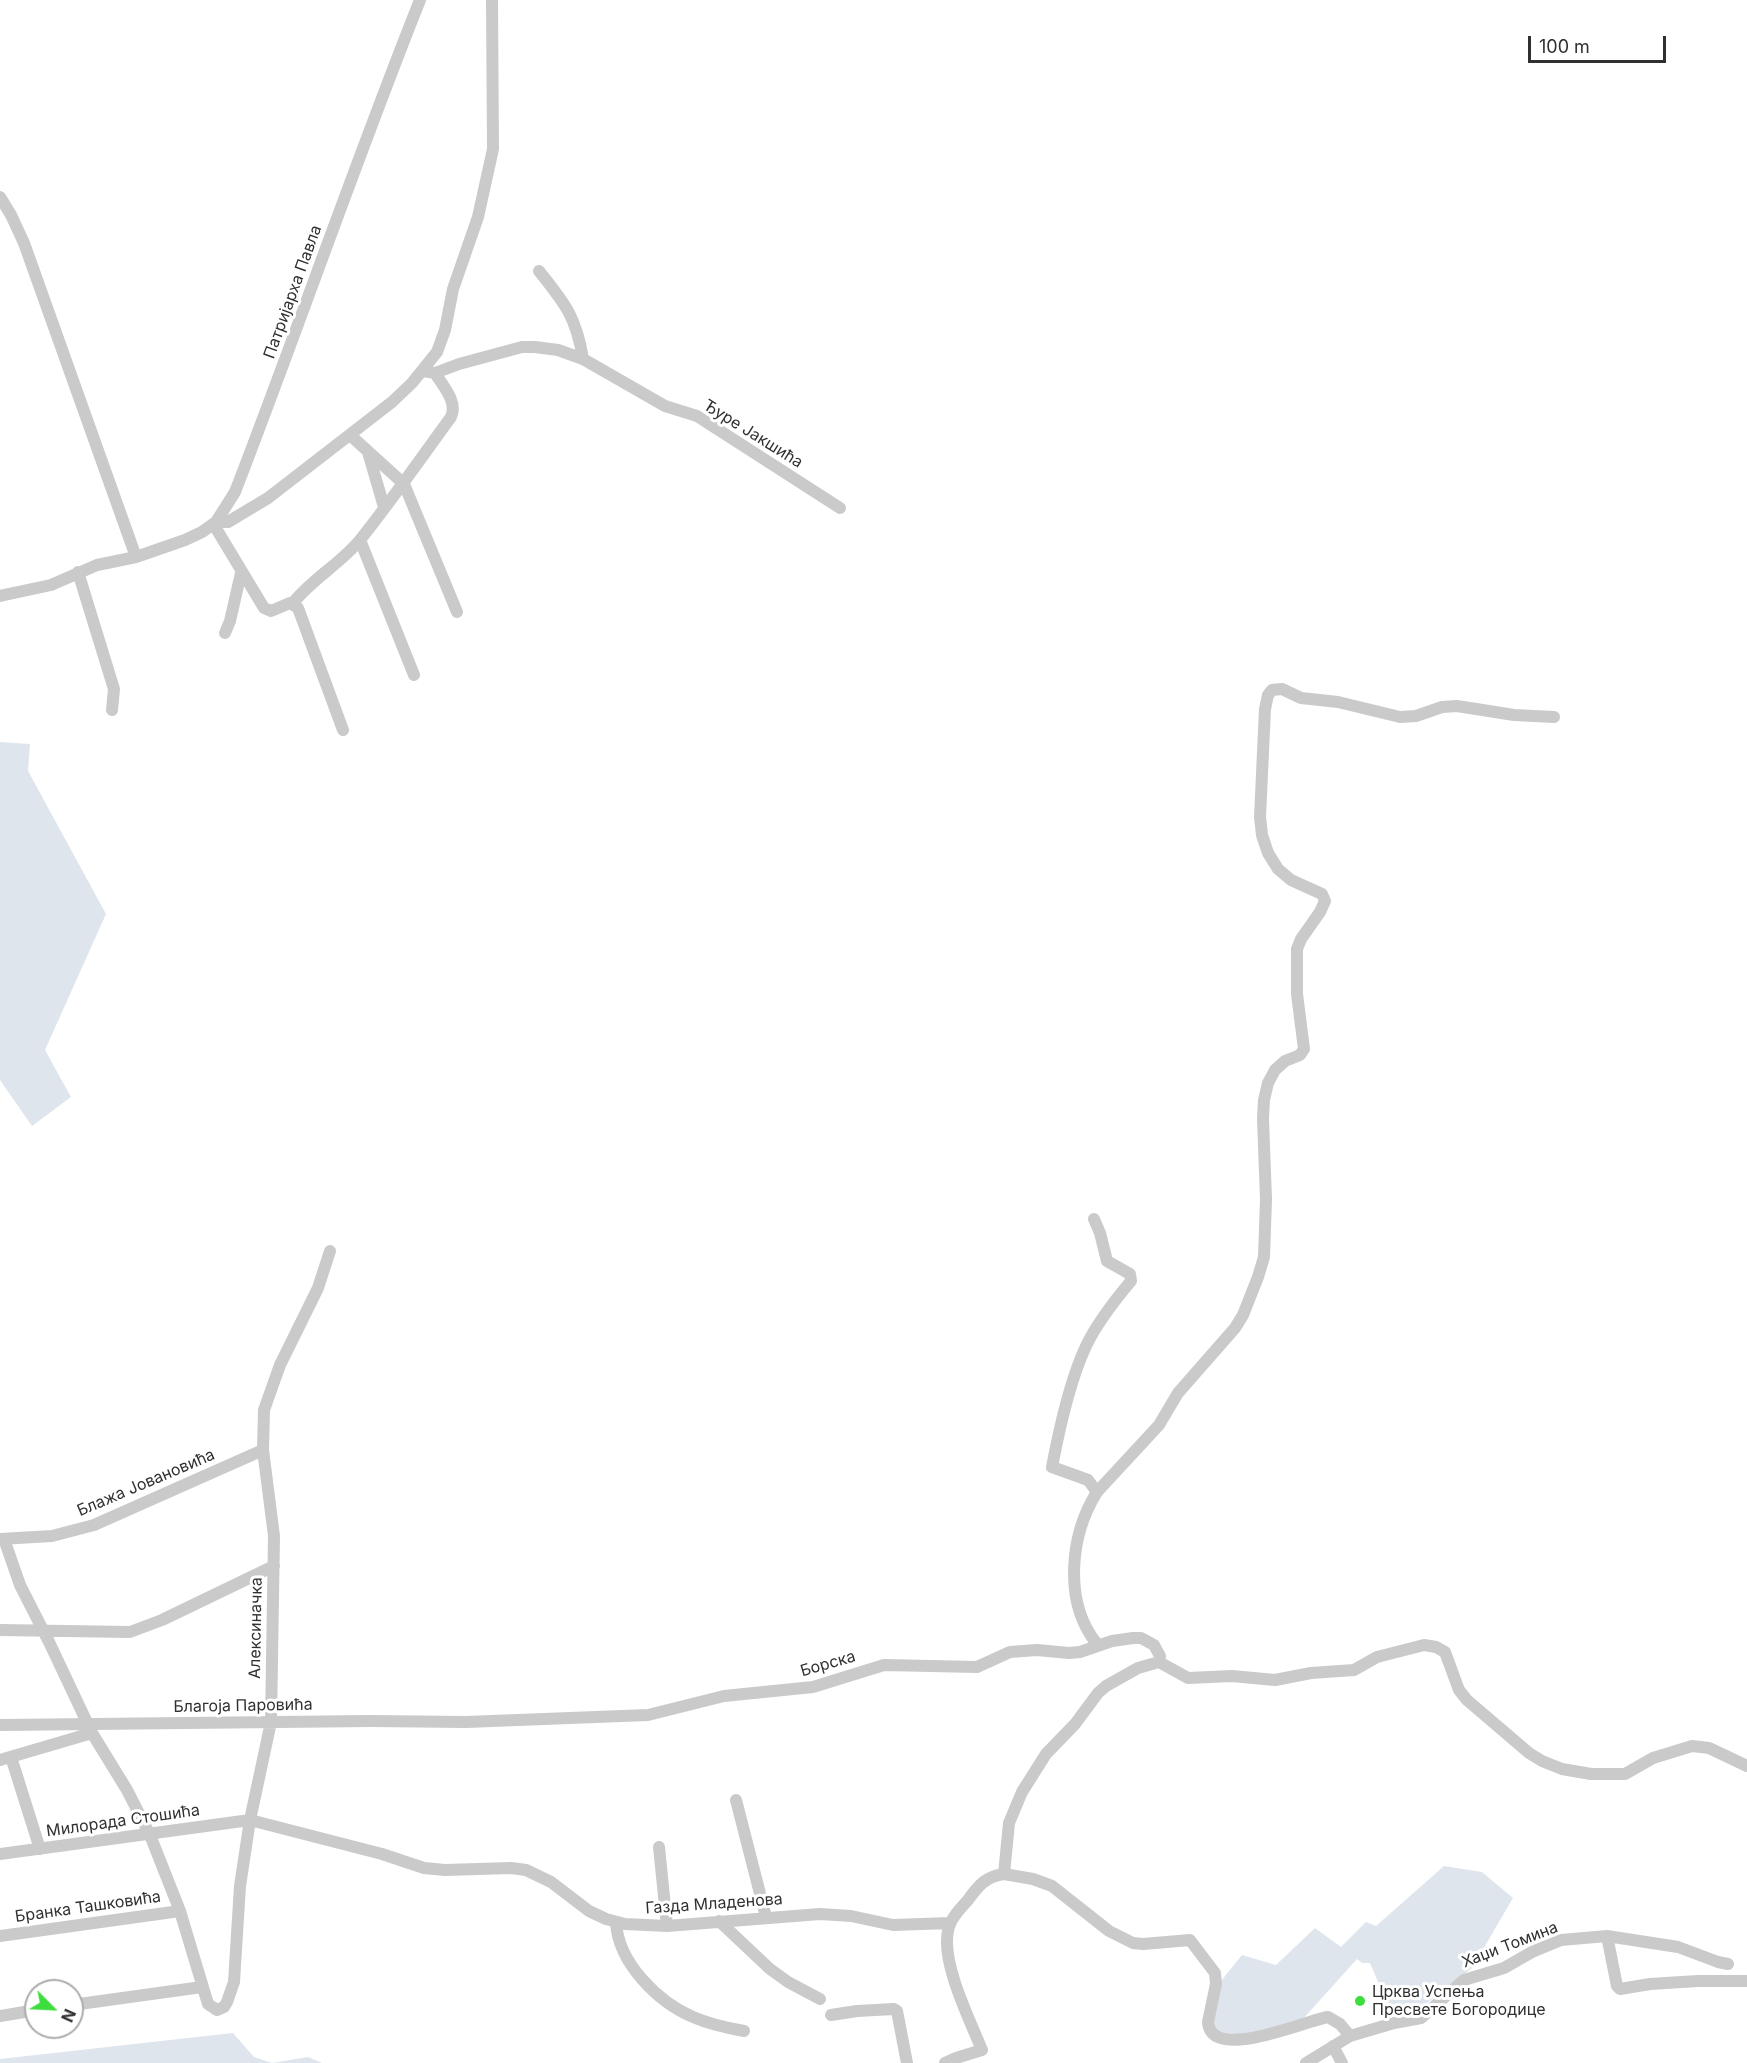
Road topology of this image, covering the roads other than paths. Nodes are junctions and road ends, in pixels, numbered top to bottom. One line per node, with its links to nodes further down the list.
1 (420, 0): 14 (street, Патријарха Павла)
2 (492, 0): 5 (street)
3 (0, 197): 16 (street)
4 (539, 271): 6 (street)
5 (437, 352): 7 (street); 8 (street)
6 (582, 354): 7 (street, Ђуре Јакшића); 13 (street, Ђуре Јакшића)
7 (459, 364): 8 (street, Ђуре Јакшића)
8 (429, 372): 9 (street); 11 (street)
9 (350, 435): 10 (street); 14 (street)
10 (368, 452): 11 (street); 12 (street)
11 (404, 484): 12 (street); 21 (street)
12 (384, 507): 15 (street)
13 (840, 508)
14 (215, 523): 16 (street); 18 (street)
15 (360, 540): 20 (street); 23 (street)
16 (136, 556): 17 (street)
17 (78, 572): 19 (street); 24 (street)
18 (242, 573): 20 (street); 22 (street)
19 (0, 596)
20 (293, 603): 26 (street)
21 (457, 612)
22 (225, 633)
23 (414, 675)
24 (112, 710)
25 (1554, 717): 30 (street)
26 (343, 730)
27 (1094, 1219): 30 (street)
28 (330, 1251): 29 (street, Алексиначка)
29 (263, 1450): 31 (street, Блажа Јовановића); 32 (street, Алексиначка)
30 (1097, 1492): 35 (street)
31 (2, 1539): 33 (street, Блажа Јовановића)
32 (274, 1566): 33 (street); 38 (street, Алексиначка)
33 (42, 1629): 34 (street); 40 (street, Блажа Јовановића)
34 (0, 1630)
35 (1098, 1644): 36 (street, Борска); 37 (street, Борска)
36 (1159, 1662): 42 (street); 49 (street)
37 (486, 1720): 38 (street, Благоја Паровића)
38 (271, 1722): 40 (street, Благоја Паровића); 44 (street, Алексиначка)
39 (0, 1725): 40 (street, Благоја Паровића)
40 (90, 1729): 41 (street); 45 (street, Блажа Јовановића)
41 (5, 1758): 47 (street)
42 (1747, 1766)
43 (736, 1800): 51 (street)
44 (250, 1820): 45 (street, Милорада Стошића); 53 (street, Газда Младенова); 63 (street, Алексиначка)
45 (150, 1835): 47 (street, Милорада Стошића); 50 (street, Блажа Јовановића)
46 (659, 1847): 55 (street)
47 (40, 1849): 48 (street, Милорада Стошића)
48 (0, 1854)
49 (1004, 1874): 54 (street); 68 (street)
50 (180, 1911): 56 (street, Бранка Ташковића); 60 (street, Блажа Јовановића)
51 (766, 1917): 52 (street, Газда Младенова); 54 (street, Газда Младенова)
52 (719, 1921): 55 (street, Газда Младенова); 61 (street)
53 (616, 1922): 55 (street, Газда Младенова); 67 (street)
54 (950, 1923): 71 (street)
55 (667, 1926)
56 (0, 1936)
57 (1607, 1936): 58 (street, Хаџи Томина); 59 (street); 68 (street, Хаџи Томина)
58 (1728, 1964)
59 (1747, 1980)
60 (202, 1987): 62 (street); 63 (street, Блажа Јовановића)
61 (820, 1999)
62 (84, 2003)
63 (217, 2010)
64 (24, 2012): 66 (street)
65 (831, 2015): 70 (street)
66 (0, 2016)
67 (744, 2031)
68 (1350, 2036): 69 (street, Хаџи Томина)
69 (1333, 2046): 72 (street, Хаџи Томина); 73 (street)
70 (907, 2063)
71 (945, 2063)
72 (1306, 2063)
73 (1342, 2063)

